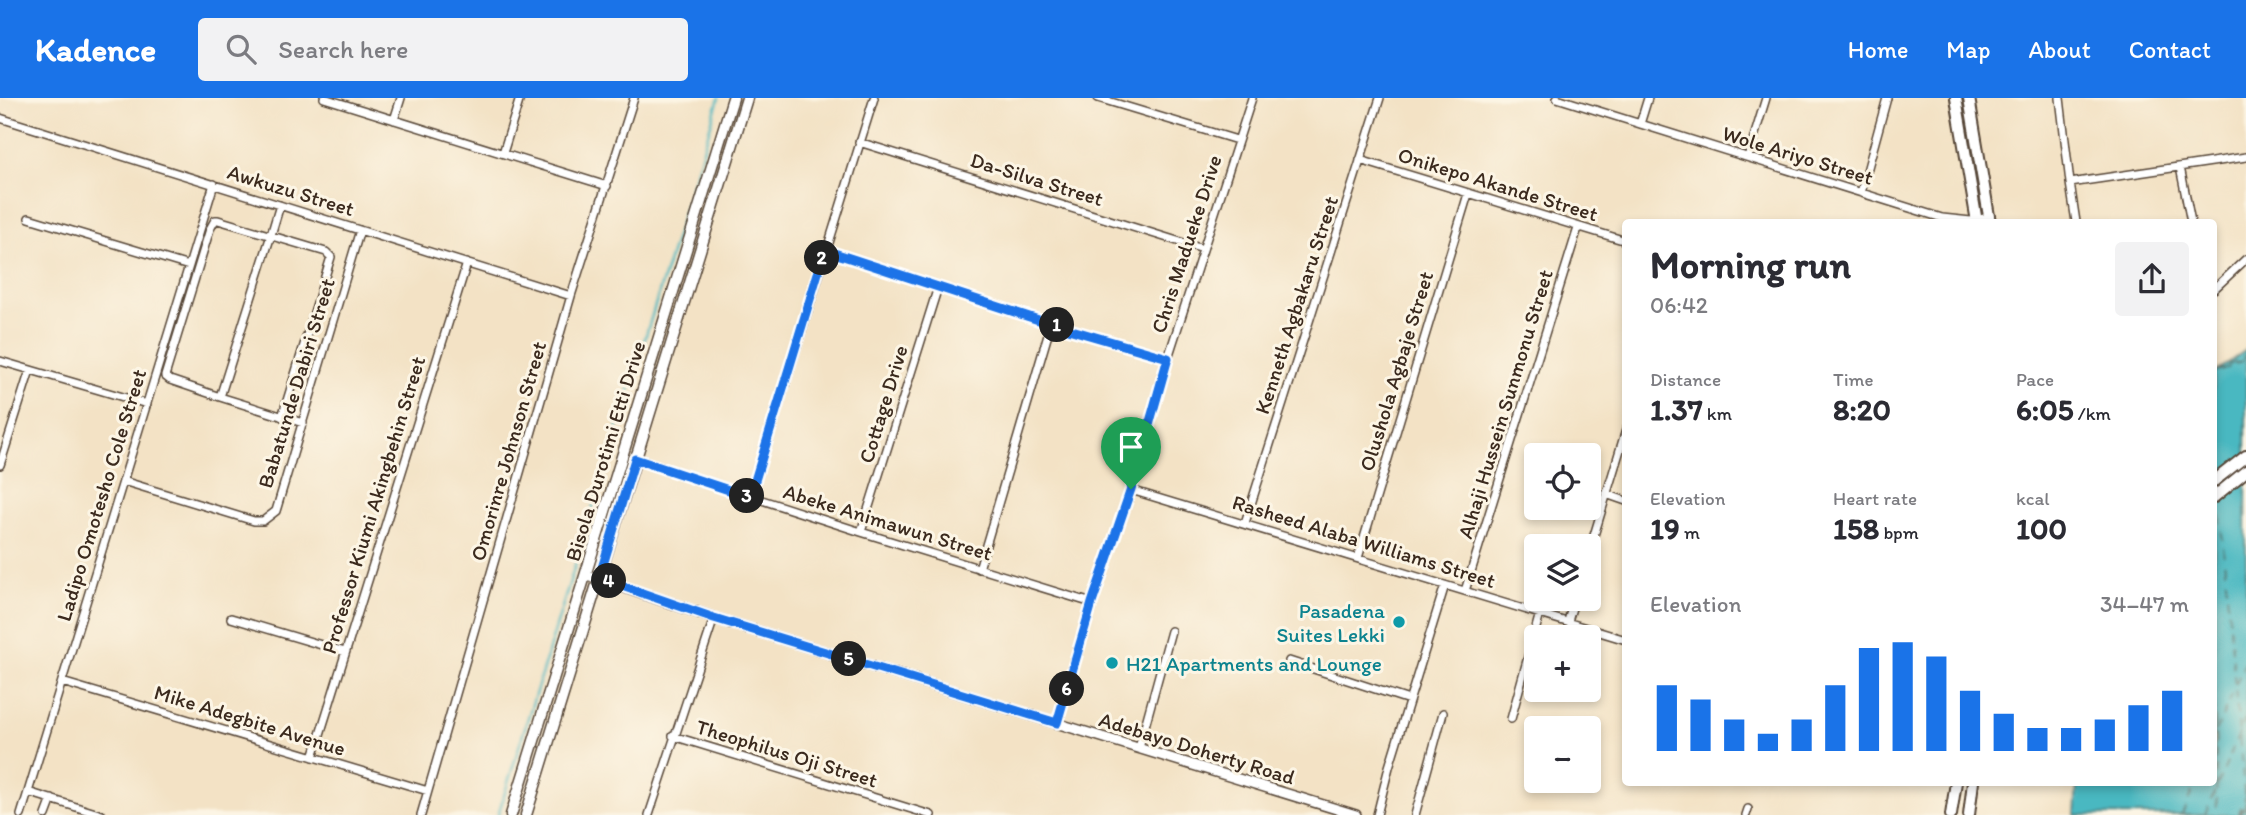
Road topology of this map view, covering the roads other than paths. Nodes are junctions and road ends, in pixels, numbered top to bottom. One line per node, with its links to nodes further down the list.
1 (324, 98): 20 (street)
2 (401, 98): 20 (street)
3 (520, 98): 24 (street)
4 (634, 98): 31 (street, Omorinre Johnson Street)
5 (733, 98): 78 (main road, Bisola Durotimi Etti Drive)
6 (747, 98): 63 (main road)
7 (874, 98): 23 (street)
8 (1098, 98): 18 (street)
9 (1252, 98): 22 (street, Chris Madueke Drive)
10 (1380, 98): 27 (street, Kenneth Agbakaru Street)
11 (1558, 98): 21 (street, Wole Ariyo Street)
12 (1648, 98): 21 (street)
13 (1766, 98): 25 (street)
14 (1887, 98): 32 (street)
15 (1956, 98): 37 (main road)
16 (1969, 98): 38 (main road)
17 (2060, 98): 29 (street)
18 (1125, 102): 22 (street)
19 (0, 118): 30 (street, Awkuzu Street)
20 (394, 120): 24 (street)
21 (1640, 124): 25 (street, Wole Ariyo Street)
22 (1237, 140): 45 (street, Chris Madueke Drive)
23 (859, 142): 45 (street, Da-Silva Street); 46 (street)
24 (503, 153): 31 (street)
25 (1748, 157): 32 (street, Wole Ariyo Street)
26 (2246, 157): 28 (street)
27 (1360, 160): 33 (street, Onikepo Akande Street); 73 (street, Kenneth Agbakaru Street)
28 (2180, 167): 29 (street); 40 (street)
29 (2070, 183): 39 (street)
30 (214, 184): 34 (street, Awkuzu Street); 49 (street, Ladipo Omotesho Cole Street)
31 (607, 186): 52 (street, Omorinre Johnson Street)
32 (1861, 193): 36 (street, Wole Ariyo Street)
33 (1468, 194): 41 (street, Onikepo Akande Street); 76 (street, Olushola Agbaje Street)
34 (280, 205): 42 (street, Awkuzu Street); 43 (street)
35 (29, 218): 49 (street)
36 (1951, 219)
37 (1976, 219)
38 (1989, 219)
39 (2076, 219)
40 (2190, 219)
41 (1578, 228): 44 (street, Onikepo Akande Street); 81 (street, Alhaji Hussein Sunmonu Street)
42 (360, 230): 48 (street, Awkuzu Street); 60 (street, Babatunde Dabiri Street)
43 (271, 235): 57 (street); 57 (street); 59 (street)
44 (1622, 240)
45 (1203, 249): 54 (street, Chris Madueke Drive)
46 (825, 250): 51 (street); 71 (street)
47 (2246, 260): 50 (street)
48 (467, 263): 52 (street, Awkuzu Street); 90 (street, Professor Kiumi Akingbehin Street)
49 (189, 266): 58 (street, Ladipo Omotesho Cole Street)
50 (2217, 286)
51 (938, 287): 53 (street); 74 (street, Cottage Drive)
52 (571, 296): 102 (street, Omorinre Johnson Street)
53 (1051, 324): 54 (street); 77 (street)
54 (1168, 358): 68 (street, Chris Madueke Drive)
55 (0, 361): 56 (street)
56 (30, 370): 58 (street); 64 (street)
57 (220, 397): 59 (street)
58 (146, 404): 67 (street, Ladipo Omotesho Cole Street)
59 (282, 417): 60 (street)
60 (303, 423): 67 (street, Babatunde Dabiri Street)
61 (1622, 443): 70 (street)
62 (2246, 456): 66 (main road)
63 (635, 459): 71 (street, Abeke Animawun Street); 79 (main road)
64 (0, 465)
65 (2246, 471): 69 (main road)
66 (2217, 479)
67 (123, 481): 92 (street, Ladipo Omotesho Cole Street)
68 (1131, 489): 73 (street, Rasheed Alaba Williams Street); 82 (street, Chris Madueke Drive)
69 (2217, 494)
70 (1606, 495): 72 (street); 75 (street)
71 (750, 497): 74 (street, Abeke Animawun Street)
72 (1622, 500)
73 (1245, 523): 76 (street, Rasheed Alaba Williams Street)
74 (861, 532): 77 (street, Abeke Animawun Street)
75 (1594, 534)
76 (1358, 558): 80 (street, Rasheed Alaba Williams Street)
77 (979, 569): 82 (street, Abeke Animawun Street)
78 (587, 575): 79 (street, Adebayo Doherty Road); 110 (main road, Bisola Durotimi Etti Drive)
79 (599, 578): 86 (street, Adebayo Doherty Road); 111 (main road)
80 (1445, 585): 81 (street, Rasheed Alaba Williams Street); 93 (street)
81 (1465, 591): 84 (street, Rasheed Alaba Williams Street)
82 (1092, 603): 96 (street, Chris Madueke Drive)
83 (1571, 611): 87 (street)
84 (1540, 613): 87 (street, Rasheed Alaba Williams Street); 95 (street)
85 (232, 618): 90 (street)
86 (714, 618): 96 (street, Adebayo Doherty Road); 97 (street)
87 (1568, 621): 89 (street, Rasheed Alaba Williams Street)
88 (1171, 631): 98 (street)
89 (1622, 639)
90 (345, 652): 99 (street, Professor Kiumi Akingbehin Street)
91 (1289, 661): 93 (street)
92 (62, 682): 99 (street, Mike Adegbite Avenue); 103 (street, Ladipo Omotesho Cole Street)
93 (1409, 700): 115 (street)
94 (1443, 713): 116 (street)
95 (1511, 719)
96 (1057, 723): 98 (street, Adebayo Doherty Road)
97 (673, 736): 112 (street); 113 (street, Theophilus Oji Street)
98 (1139, 748): 105 (street, Adebayo Doherty Road)
99 (313, 757): 102 (street, Mike Adegbite Avenue)
100 (1955, 786): 117 (main road)
101 (1973, 786): 118 (main road)
102 (428, 791): 109 (street, Omorinre Johnson Street)
103 (28, 792): 104 (street); 106 (street, Ladipo Omotesho Cole Street)
104 (52, 799): 107 (street); 108 (street)
105 (1330, 811): 114 (street, Adebayo Doherty Road)
106 (21, 815)
107 (46, 815)
108 (102, 815)
109 (421, 815)
110 (511, 815)
111 (526, 815)
112 (649, 815)
113 (931, 815)
114 (1356, 815)
115 (1377, 815)
116 (1415, 815)
117 (1951, 815)
118 (1969, 815)

